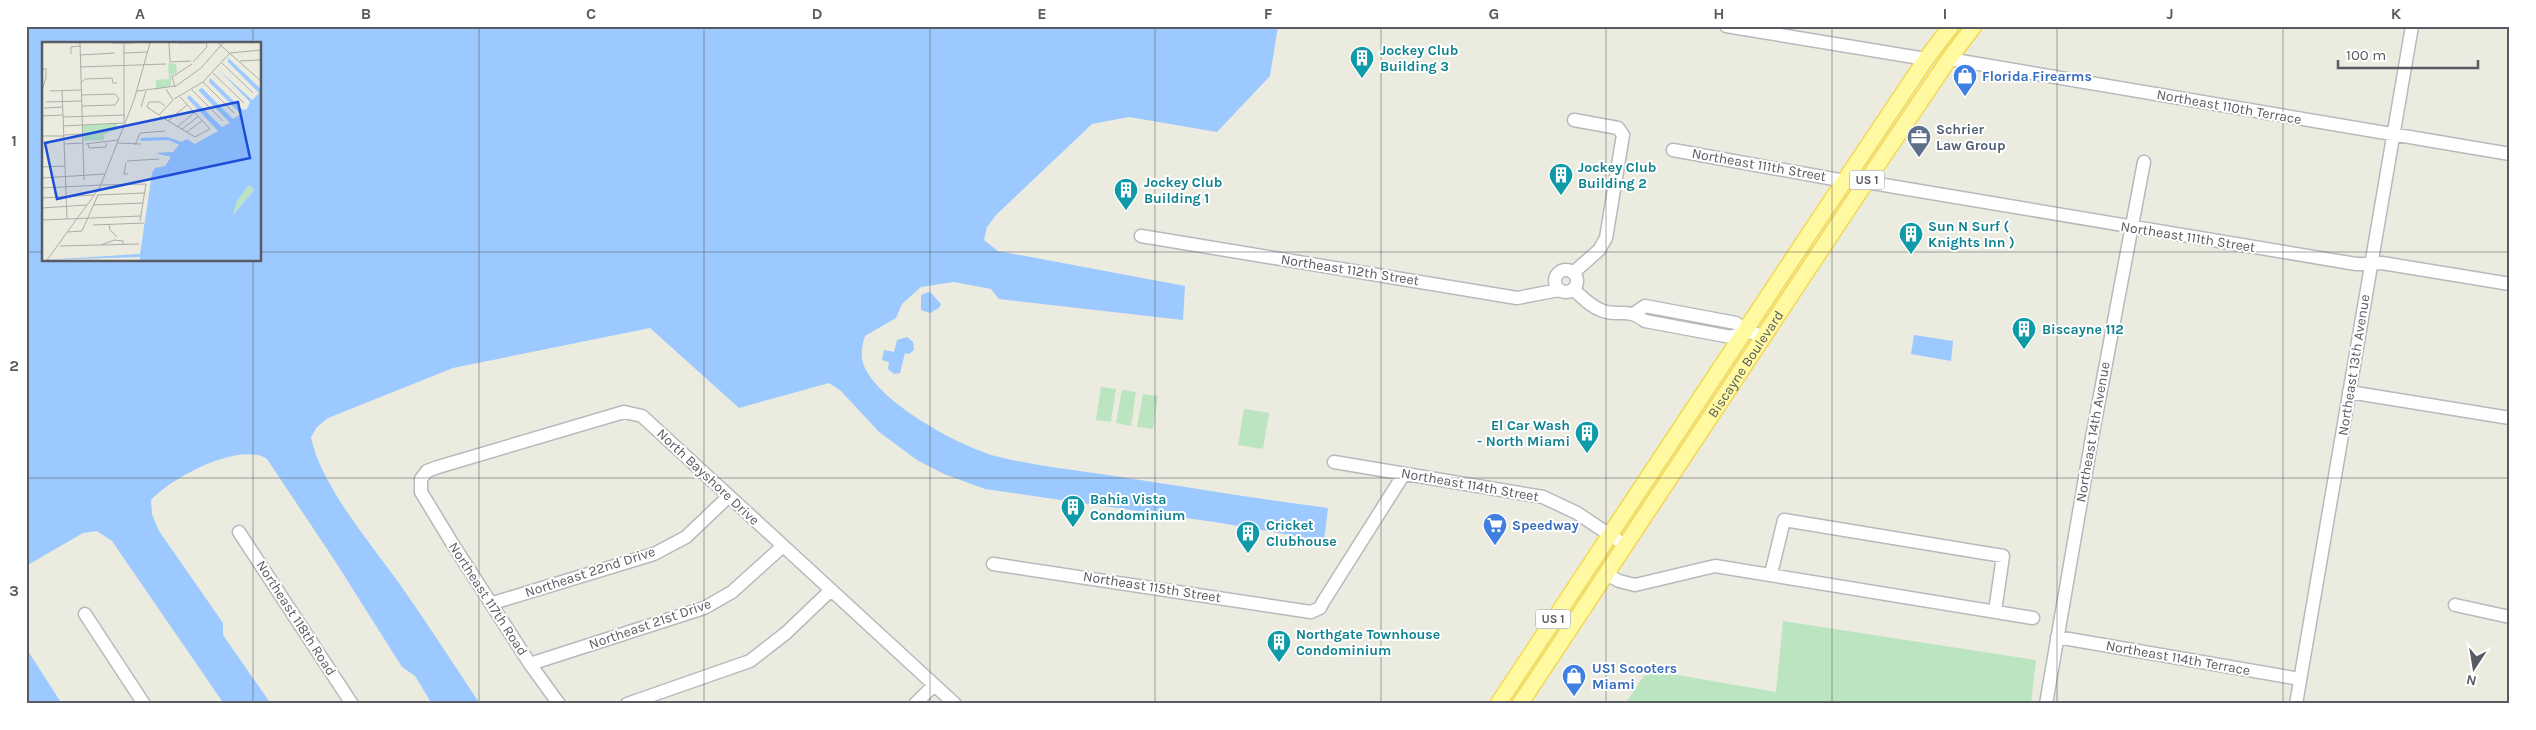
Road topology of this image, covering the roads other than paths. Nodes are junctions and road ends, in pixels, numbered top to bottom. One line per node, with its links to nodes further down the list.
1 (1726, 26): 5 (street)
2 (1951, 26): 5 (main road, Biscayne Boulevard / US 1)
3 (1974, 26): 6 (main road, Biscayne Boulevard / US 1)
4 (2412, 26): 8 (street, Northeast 13th Avenue)
5 (1926, 59): 12 (main road, Biscayne Boulevard / US 1)
6 (1949, 59): 8 (street, Northeast 110th Terrace); 13 (main road, Biscayne Boulevard / US 1)
7 (1574, 120): 17 (street)
8 (2393, 135): 10 (street, Northeast 110th Terrace); 16 (street, Northeast 13th Avenue)
9 (1673, 150): 12 (street, Northeast 111th Street)
10 (2510, 154)
11 (2144, 162): 14 (street, Northeast 14th Avenue)
12 (1845, 181): 24 (main road, Biscayne Boulevard / US 1)
13 (1866, 182): 14 (street, Northeast 111th Street); 25 (main road, Biscayne Boulevard / US 1)
14 (2132, 228): 16 (street, Northeast 111th Street); 46 (street, Northeast 14th Avenue)
15 (1141, 236): 20 (street, Northeast 112th Street)
16 (2370, 264): 18 (street, Northeast 111th Street); 26 (street, Northeast 13th Avenue)
17 (1574, 273): 19 (street); 20 (street)
18 (2510, 284)
19 (1573, 289): 20 (street); 22 (street)
20 (1559, 290)
21 (1671, 311): 22 (street); 23 (street); 24 (street)
22 (1635, 313): 23 (street)
23 (1668, 325): 24 (street)
24 (1745, 331): 25 (street); 33 (main road, Biscayne Boulevard / US 1)
25 (1764, 336): 34 (main road, Biscayne Boulevard / US 1)
26 (2350, 392): 27 (street); 48 (street, Northeast 13th Avenue)
27 (2510, 418)
28 (1334, 462): 29 (street, Northeast 114th Street)
29 (1404, 474): 33 (street, Northeast 114th Street); 36 (street, Northeast 115th Street)
30 (421, 492): 31 (street, North Bayshore Drive); 40 (street, Northeast 117th Road)
31 (729, 496): 35 (street, North Bayshore Drive); 40 (street, Northeast 22nd Drive)
32 (239, 532): 51 (street, Northeast 118th Road)
33 (1609, 535): 34 (street, Northeast 114th Street); 56 (main road, Biscayne Boulevard / US 1)
34 (1624, 545): 37 (main road, Biscayne Boulevard / US 1)
35 (783, 546): 39 (street, North Bayshore Drive); 47 (street, Northeast 21st Drive)
36 (993, 564)
37 (1606, 574): 38 (street); 57 (main road, Biscayne Boulevard / US 1)
38 (1771, 574): 42 (street); 42 (street)
39 (831, 590): 49 (street, North Bayshore Drive); 53 (street)
40 (493, 603): 47 (street, Northeast 117th Road)
41 (2455, 605): 44 (street)
42 (1995, 611): 45 (street)
43 (86, 614): 50 (street)
44 (2510, 617)
45 (2033, 618)
46 (2057, 637): 48 (street, Northeast 114th Terrace); 58 (street, Northeast 14th Avenue)
47 (530, 664): 52 (street, Northeast 117th Road)
48 (2300, 679): 59 (street, Northeast 13th Avenue)
49 (934, 685): 54 (street); 55 (street, North Bayshore Drive)
50 (144, 704)
51 (352, 704)
52 (559, 704)
53 (627, 704)
54 (915, 704)
55 (955, 704)
56 (1498, 704)
57 (1520, 704)
58 (2046, 704)
59 (2296, 704)

